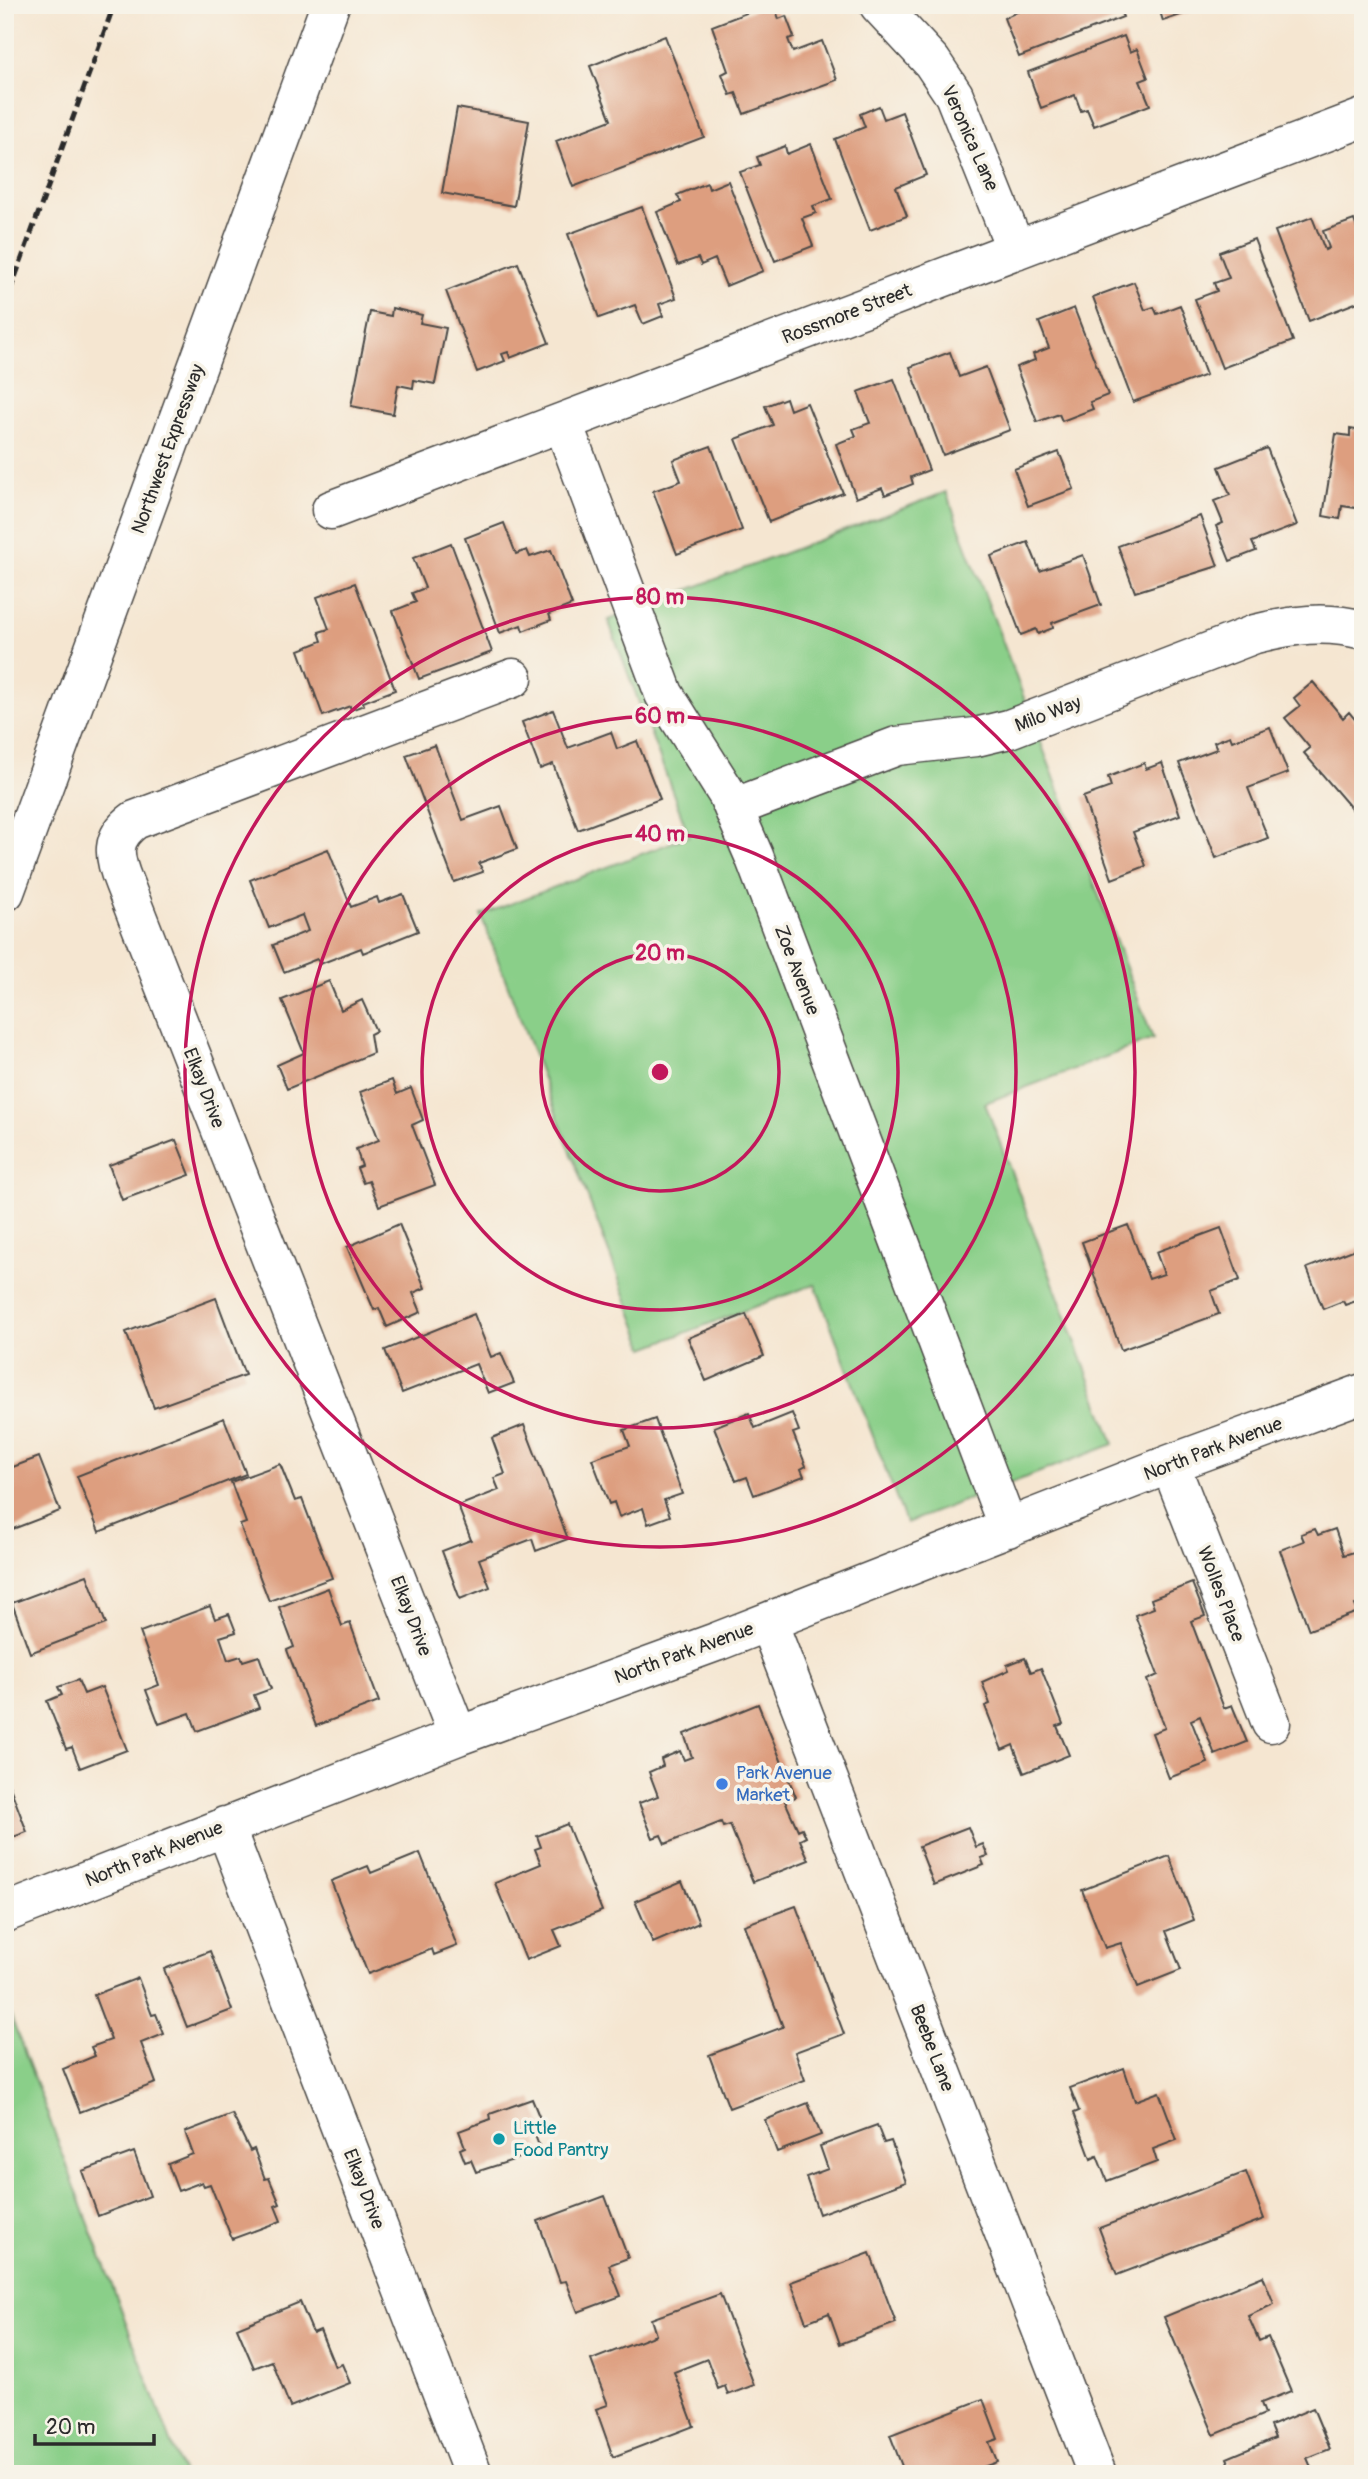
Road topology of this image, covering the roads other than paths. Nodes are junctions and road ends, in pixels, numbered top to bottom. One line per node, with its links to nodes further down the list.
1 (330, 5): 10 (street, Northwest Expressway)
2 (879, 5): 4 (street, Veronica Lane)
3 (1363, 118): 4 (street, Rossmore Street)
4 (1016, 250): 5 (street, Rossmore Street)
5 (563, 423): 6 (street, Rossmore Street); 9 (street, Zoe Avenue)
6 (331, 510)
7 (1363, 630): 9 (street, Milo Way)
8 (513, 678): 16 (street, Elkay Drive)
9 (733, 808): 13 (street, Zoe Avenue)
10 (5, 892)
11 (1363, 1393): 12 (street, North Park Avenue)
12 (1170, 1464): 13 (street, North Park Avenue); 15 (street, Wolles Place)
13 (1007, 1528): 14 (street, North Park Avenue)
14 (768, 1622): 16 (street, North Park Avenue); 20 (street, Beebe Lane)
15 (1271, 1723)
16 (458, 1736): 17 (street, North Park Avenue)
17 (225, 1826): 18 (street, North Park Avenue); 19 (street, Elkay Drive)
18 (5, 1913)
19 (474, 2474)
20 (1097, 2474)

